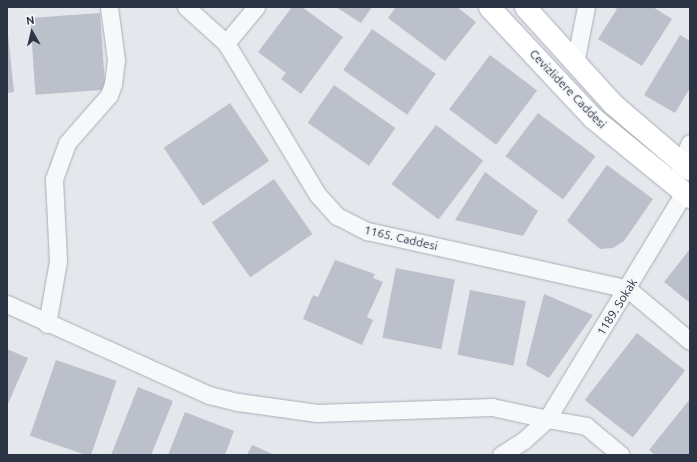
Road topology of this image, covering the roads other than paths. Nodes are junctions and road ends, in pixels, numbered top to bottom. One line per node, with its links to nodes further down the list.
1 (109, 7): 14 (street)
2 (186, 7): 7 (street, 1165. Caddesi)
3 (256, 7): 7 (street)
4 (489, 7): 11 (main road, Cevizlidere Caddesi)
5 (525, 7): 8 (main road, Cevizlidere Caddesi)
6 (586, 7): 8 (street)
7 (226, 43): 12 (street, 1165. Caddesi)
8 (575, 63): 10 (main road, Cevizlidere Caddesi)
9 (690, 143): 10 (street)
10 (685, 168)
11 (687, 195): 12 (street, 1189. Sokak)
12 (628, 289): 15 (street); 16 (street, 1189. Sokak)
13 (7, 304): 14 (street)
14 (46, 324): 16 (street)
15 (690, 341)
16 (547, 419): 17 (street, 1189. Sokak); 18 (street)
17 (501, 455)
18 (621, 455)

